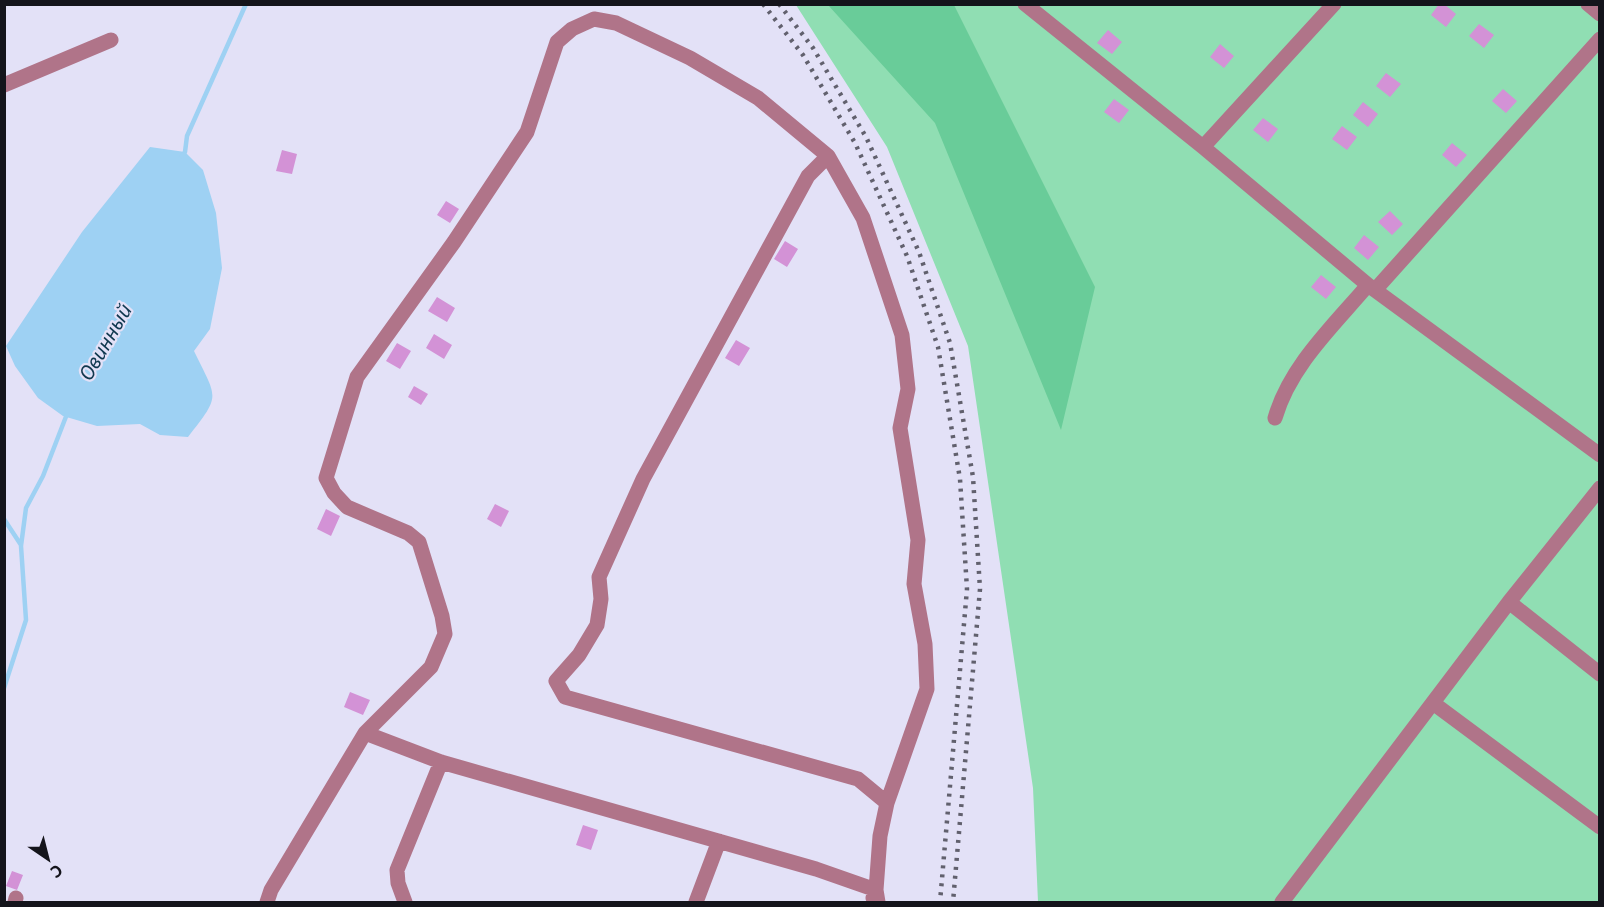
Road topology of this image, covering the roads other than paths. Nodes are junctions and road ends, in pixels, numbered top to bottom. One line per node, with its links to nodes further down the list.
1 (1025, 4): 8 (street)
2 (1334, 4): 8 (street)
3 (1588, 4): 4 (street)
4 (1599, 14)
5 (1599, 39): 10 (street)
6 (111, 40): 7 (street)
7 (4, 85)
8 (1203, 147): 10 (street)
9 (828, 156): 17 (street); 19 (street); 19 (street)
10 (1371, 287): 11 (street); 12 (street)
11 (1275, 418)
12 (1599, 455)
13 (1599, 488): 14 (street)
14 (1509, 602): 15 (street); 16 (street)
15 (1599, 674)
16 (1433, 703): 20 (street); 26 (street)
17 (365, 733): 18 (street); 24 (street)
18 (441, 762): 21 (street); 23 (street)
19 (887, 803): 22 (street)
20 (1599, 827)
21 (719, 841): 22 (street); 25 (street)
22 (875, 898)
23 (410, 901)
24 (267, 903)
25 (696, 903)
26 (1282, 903)

